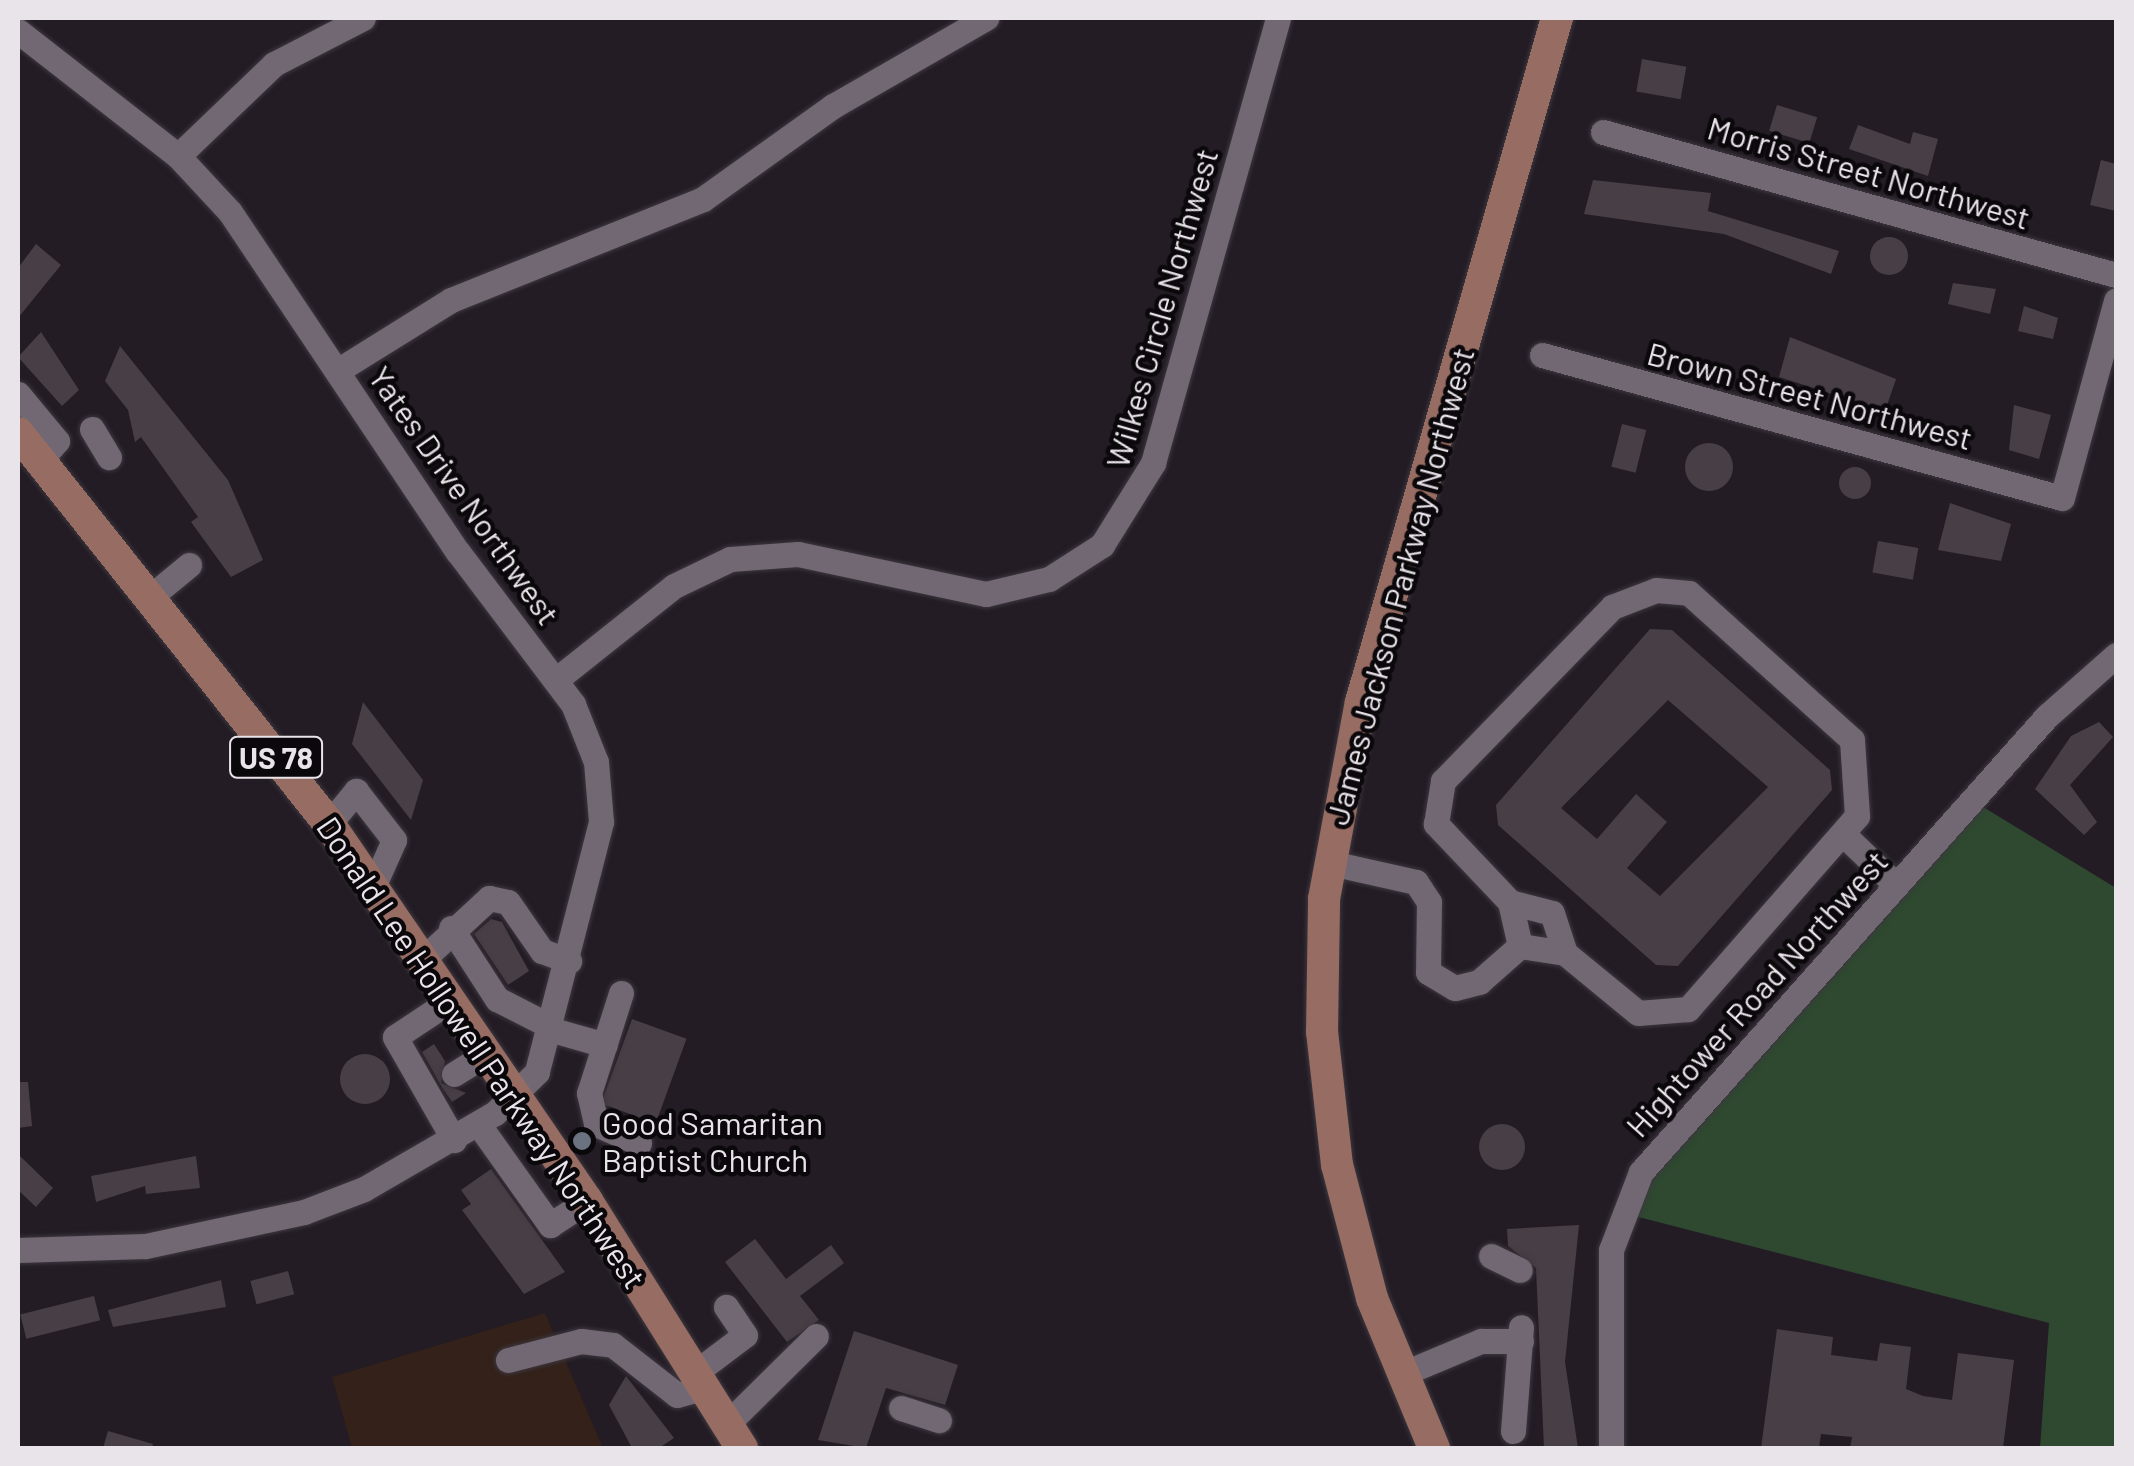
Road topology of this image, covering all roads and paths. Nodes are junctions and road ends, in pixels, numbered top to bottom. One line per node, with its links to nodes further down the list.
1 (363, 18): 7 (street)
2 (986, 18): 11 (street)
3 (1278, 18): 20 (street, Wilkes Circle Northwest)
4 (1556, 18): 23 (main road, James Jackson Parkway Northwest)
5 (18, 31): 7 (street, Yates Drive Northwest)
6 (1604, 132): 8 (street, Morris Street Northwest)
7 (178, 156): 11 (street, Yates Drive Northwest)
8 (2116, 275)
9 (2116, 300): 10 (street, Brown Street Northwest)
10 (1542, 355)
11 (337, 371): 20 (street, Yates Drive Northwest)
12 (18, 394): 16 (street)
13 (92, 429): 15 (street)
14 (18, 432): 16 (main road, Donald Lee Hollowell Parkway Northwest / US 78)
15 (109, 458)
16 (40, 460): 18 (main road, Donald Lee Hollowell Parkway Northwest / US 78)
17 (189, 565): 18 (street)
18 (149, 598): 21 (main road, Donald Lee Hollowell Parkway Northwest / US 78)
19 (2116, 655): 24 (street, Hightower Road Northwest)
20 (556, 679): 31 (street, Yates Drive Northwest)
21 (330, 824): 25 (main road, Donald Lee Hollowell Parkway Northwest / US 78); 25 (street)
22 (1844, 834): 24 (street); 26 (street); 29 (street)
23 (1331, 863): 28 (street); 50 (main road, James Jackson Parkway Northwest)
24 (1896, 885): 57 (street, Hightower Road Northwest)
25 (373, 887): 30 (main road, Donald Lee Hollowell Parkway Northwest / US 78)
26 (1510, 902): 28 (street); 29 (street)
27 (451, 928): 30 (street); 31 (street); 33 (street)
28 (1520, 946): 29 (street)
29 (1566, 953)
30 (423, 959): 34 (main road, Donald Lee Hollowell Parkway Northwest / US 78)
31 (569, 961): 35 (street, Yates Drive Northwest)
32 (621, 992): 36 (street)
33 (497, 998): 34 (street); 35 (street)
34 (459, 1011): 37 (main road, Donald Lee Hollowell Parkway Northwest / US 78); 38 (street)
35 (550, 1028): 36 (street); 39 (street, Yates Drive Northwest)
36 (605, 1045): 42 (street)
37 (487, 1053): 38 (street); 39 (main road, Donald Lee Hollowell Parkway Northwest / US 78)
38 (440, 1086): 41 (street)
39 (515, 1096): 40 (street, Yates Drive Northwest); 43 (main road, Donald Lee Hollowell Parkway Northwest / US 78)
40 (478, 1125): 41 (street, Yates Drive Northwest); 43 (street)
41 (454, 1140): 44 (street, Yates Drive Northwest)
42 (639, 1143)
43 (587, 1200): 51 (main road, Donald Lee Hollowell Parkway Northwest / US 78)
44 (18, 1250)
45 (1492, 1256): 46 (street)
46 (1520, 1270)
47 (726, 1307): 51 (street)
48 (816, 1336): 55 (street)
49 (508, 1360): 51 (street)
50 (1402, 1374): 54 (street); 56 (main road, James Jackson Parkway Northwest)
51 (700, 1380): 55 (main road, Donald Lee Hollowell Parkway Northwest / US 78)
52 (900, 1408): 53 (street)
53 (939, 1420)
54 (1513, 1431)
55 (735, 1436)
56 (1434, 1448)
57 (1611, 1448)

